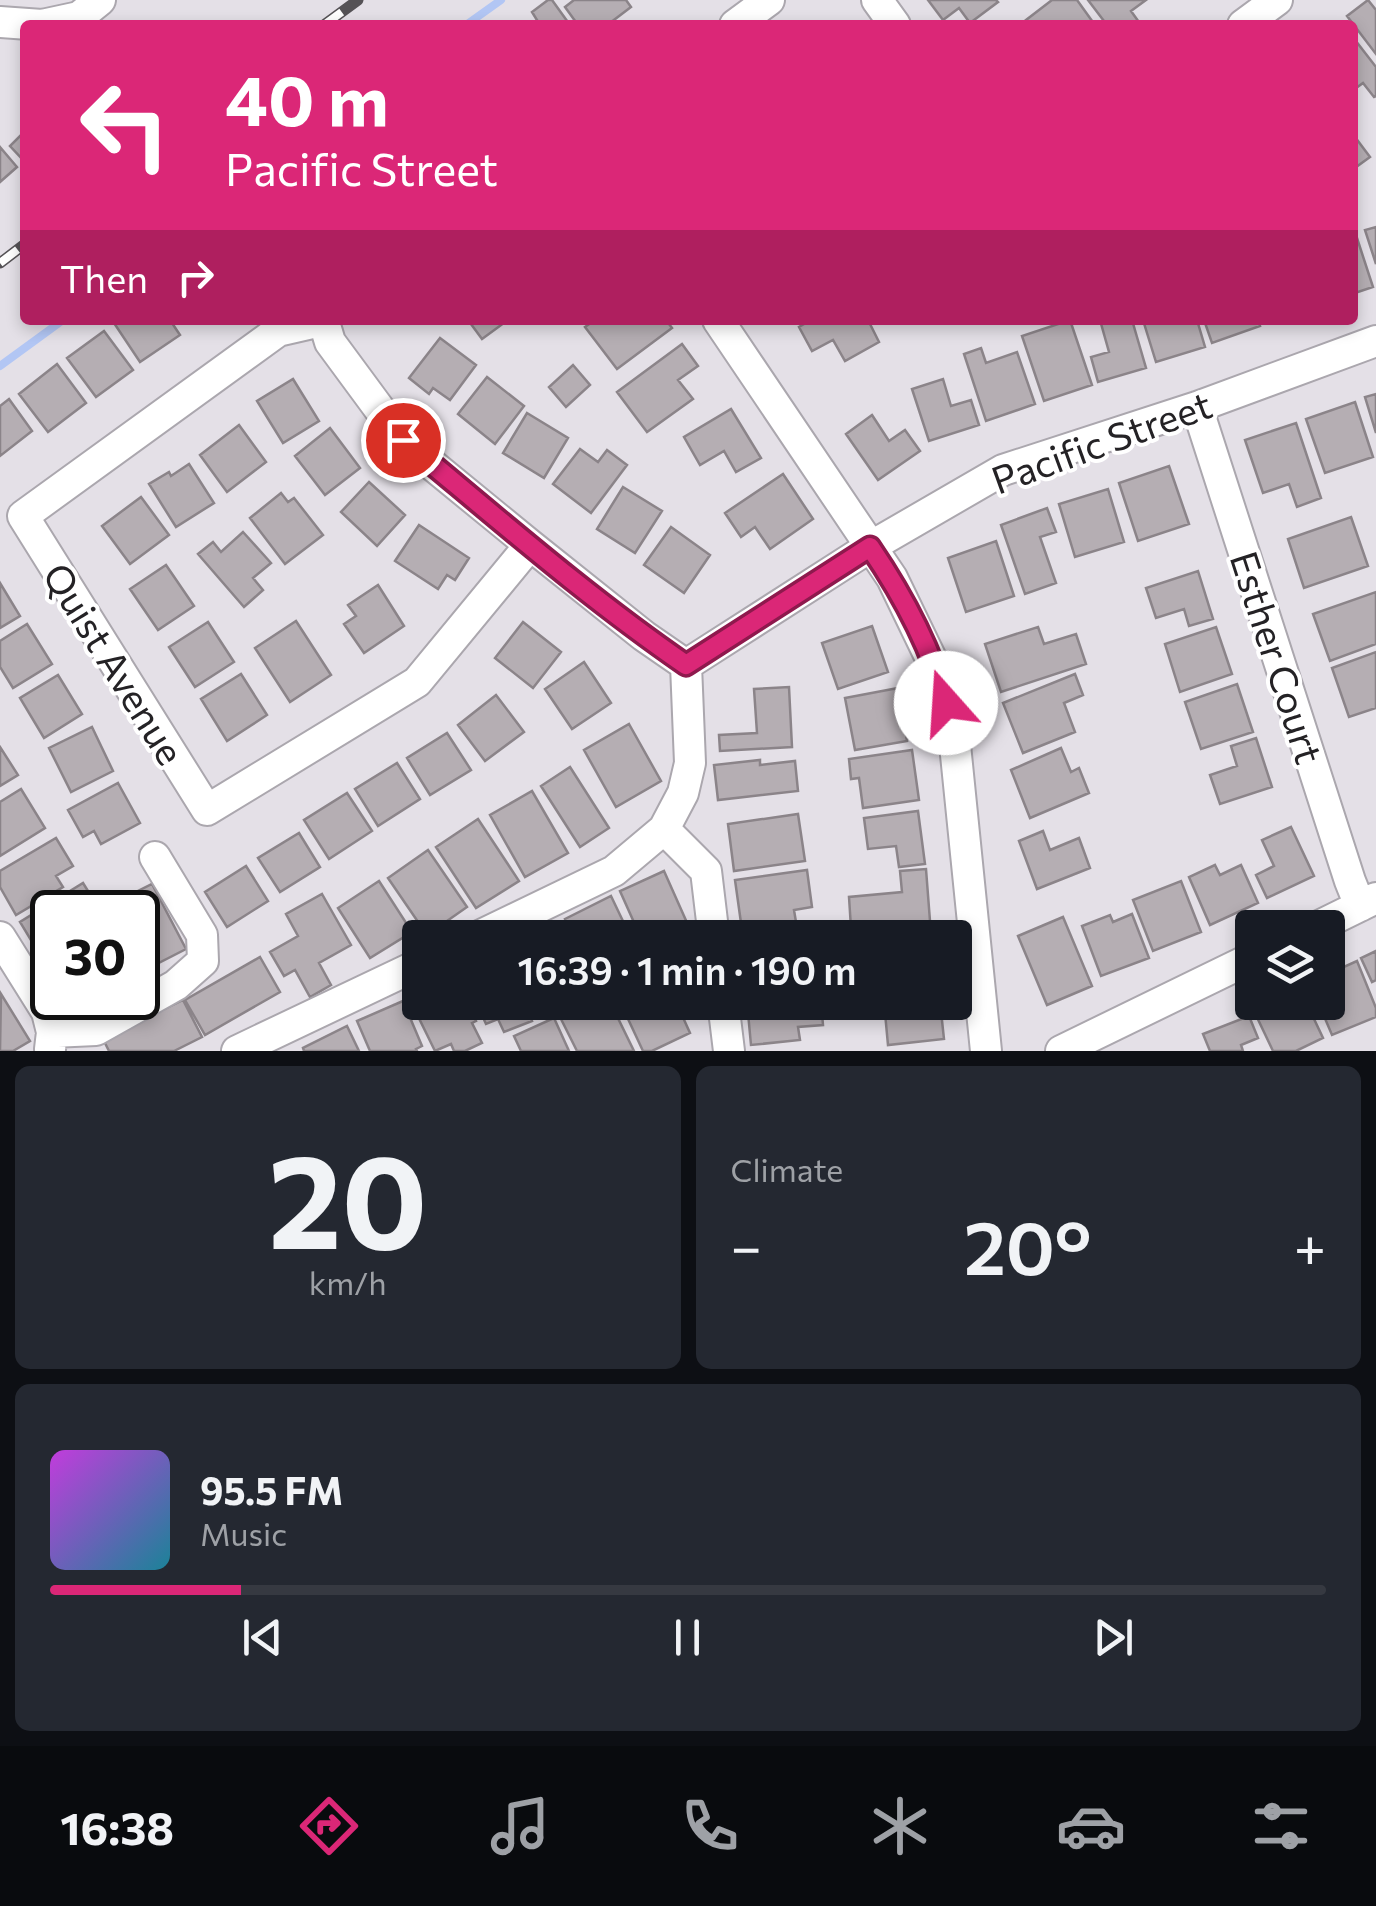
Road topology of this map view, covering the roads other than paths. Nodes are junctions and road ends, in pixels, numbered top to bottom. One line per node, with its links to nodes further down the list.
1 (100, 0): 4 (street)
2 (769, 0): 5 (street)
3 (1277, 0): 6 (street)
4 (68, 20)
5 (742, 20)
6 (1250, 20)
7 (306, 325): 12 (street, Quist Avenue)
8 (326, 325): 12 (street)
9 (721, 325): 13 (street)
10 (1376, 341): 11 (street, Pacific Street)
11 (1197, 408): 13 (street, Pacific Street); 17 (street, Esther Court)
12 (530, 545): 14 (street)
13 (870, 547): 14 (street, Pacific Street); 28 (street)
14 (686, 665): 15 (street)
15 (664, 829): 19 (street); 20 (street)
16 (155, 857): 25 (street)
17 (1368, 902): 18 (street)
18 (1345, 913)
19 (512, 920)
20 (712, 920)
21 (0, 937): 25 (street)
22 (1235, 966): 29 (street)
23 (402, 973): 27 (street)
24 (724, 1020): 26 (street)
25 (51, 1042)
26 (726, 1050)
27 (237, 1051)
28 (986, 1051)
29 (1061, 1051)

